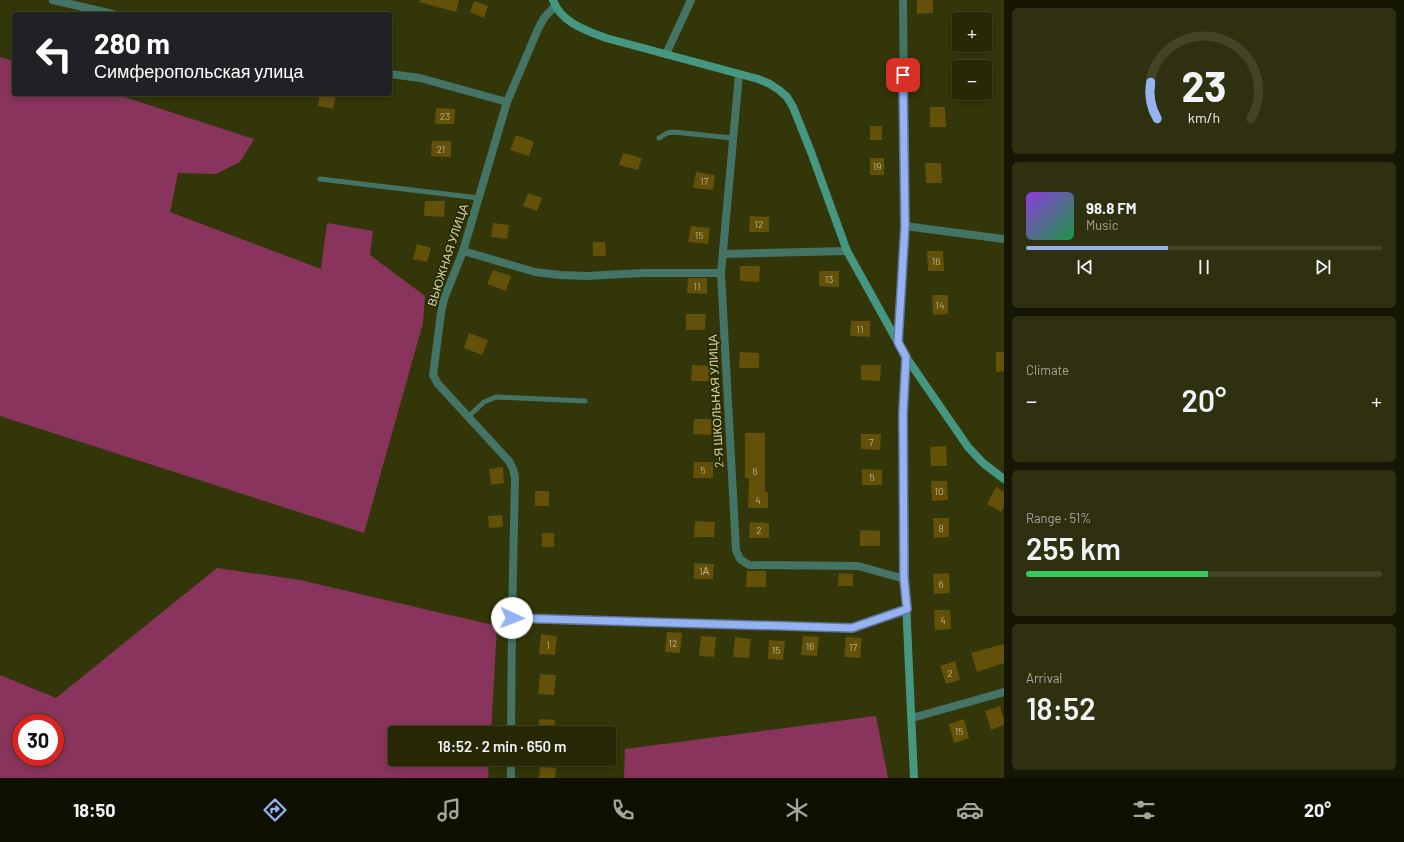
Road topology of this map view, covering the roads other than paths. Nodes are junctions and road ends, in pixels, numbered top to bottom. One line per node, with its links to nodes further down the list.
1 (53, 0): 5 (street)
2 (690, 0): 6 (street)
3 (903, 0): 14 (street)
4 (554, 3): 6 (street); 9 (street, ВЬЮЖНАЯ УЛИЦА)
5 (104, 12)
6 (666, 54): 8 (street)
7 (392, 74): 9 (street)
8 (739, 74): 11 (street, 2-Я ШКОЛЬНАЯ УЛИЦА); 17 (street)
9 (508, 102): 13 (street, ВЬЮЖНАЯ УЛИЦА)
10 (659, 138): 11 (lane)
11 (733, 138): 18 (street, 2-Я ШКОЛЬНАЯ УЛИЦА)
12 (320, 179): 13 (lane)
13 (479, 198): 16 (street, ВЬЮЖНАЯ УЛИЦА)
14 (905, 226): 15 (street); 20 (street)
15 (1004, 239)
16 (463, 251): 19 (street); 23 (street, ВЬЮЖНАЯ УЛИЦА)
17 (847, 251): 18 (street); 20 (street)
18 (723, 254): 19 (street, 2-Я ШКОЛЬНАЯ УЛИЦА)
19 (721, 273): 25 (street, 2-Я ШКОЛЬНАЯ УЛИЦА)
20 (898, 342): 21 (street)
21 (906, 357): 24 (street); 25 (street)
22 (585, 401): 23 (lane)
23 (468, 417): 27 (street, ВЬЮЖНАЯ УЛИЦА)
24 (1004, 479)
25 (904, 579): 26 (street)
26 (907, 609): 27 (street); 29 (street)
27 (512, 618): 30 (street, ВЬЮЖНАЯ УЛИЦА)
28 (1004, 692): 29 (street)
29 (912, 718): 33 (street)
30 (511, 726)
31 (511, 766): 32 (street)
32 (511, 778)
33 (914, 778)

